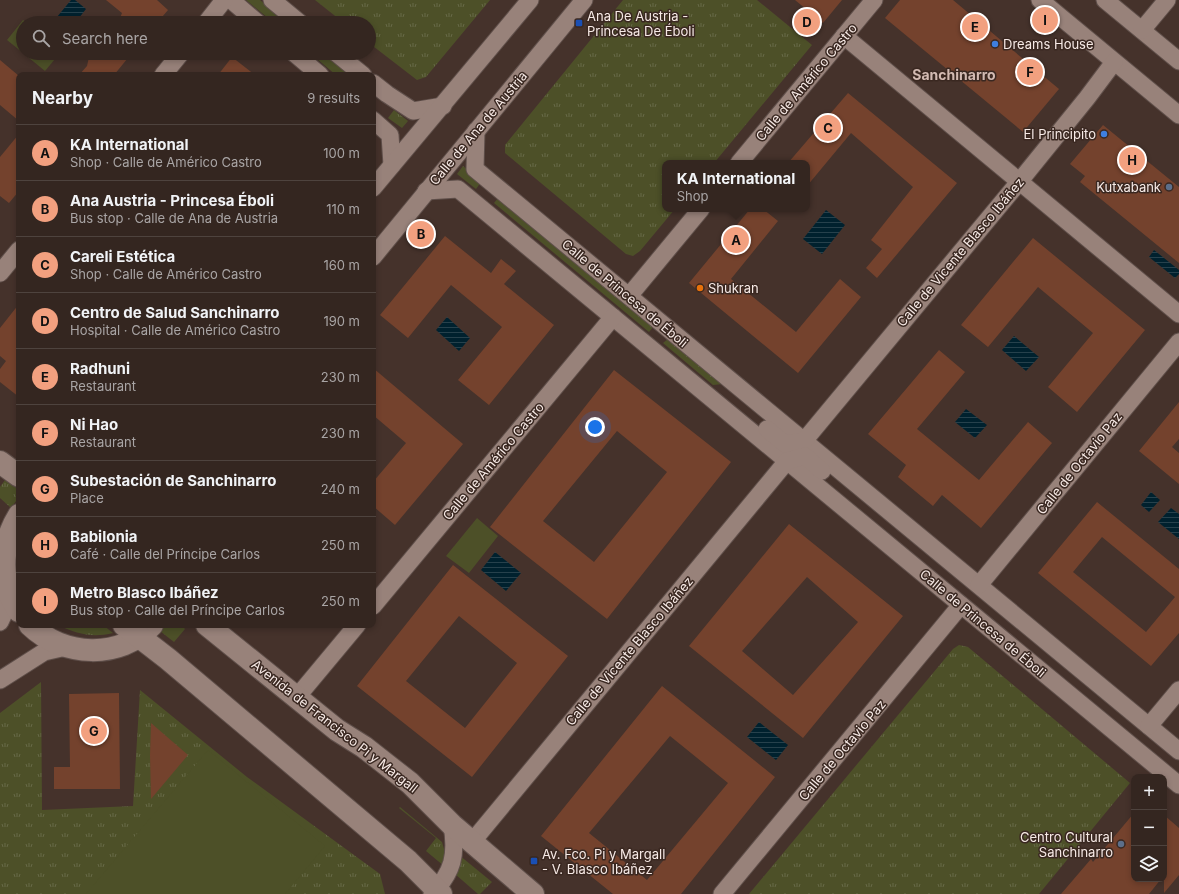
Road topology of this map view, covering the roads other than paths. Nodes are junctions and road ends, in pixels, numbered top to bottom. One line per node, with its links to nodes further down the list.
1 (224, 0): 10 (street)
2 (231, 0): 11 (street)
3 (272, 0): 12 (street)
4 (530, 0): 24 (street)
5 (584, 0): 27 (street, Calle de Ana de Austria)
6 (874, 0): 14 (street, Calle de Américo Castro)
7 (1040, 0): 19 (street)
8 (1105, 0): 13 (street)
9 (1167, 0): 13 (street)
10 (211, 16)
11 (250, 16)
12 (291, 16)
13 (1142, 30): 18 (street)
14 (844, 36): 28 (street, Calle de Américo Castro); 30 (street)
15 (175, 60): 20 (street)
16 (302, 60): 21 (street)
17 (345, 60): 22 (street)
18 (1179, 61)
19 (1114, 62): 25 (street); 30 (street, Calle de Vicente Blasco Ibáñez)
20 (165, 72)
21 (316, 72)
22 (359, 72)
23 (376, 85): 24 (street)
24 (442, 106): 29 (street)
25 (1179, 116)
26 (376, 123): 29 (street)
27 (476, 131): 32 (street, Calle de Ana de Austria); 37 (street, Calle de Princesa de Éboli)
28 (741, 160)
29 (392, 165): 31 (street)
30 (1019, 182): 38 (street); 42 (street, Calle de Vicente Blasco Ibáñez)
31 (376, 184)
32 (426, 191): 34 (street, Calle de Ana de Austria); 39 (street, Calle de Princesa de Éboli)
33 (699, 212): 37 (street)
34 (376, 253)
35 (16, 254): 36 (street)
36 (0, 273)
37 (629, 296): 42 (street, Calle de Princesa de Éboli)
38 (1179, 314)
39 (613, 317): 41 (street, Calle de Princesa de Éboli); 49 (street, Calle de Américo Castro)
40 (1179, 342): 48 (street, Calle de Octavio Paz)
41 (711, 398): 42 (street, Calle de Princesa de Éboli); 43 (street, Calle de Princesa de Éboli)
42 (804, 440): 46 (street, Calle de Princesa de Éboli)
43 (787, 460): 46 (street, Calle de Princesa de Éboli); 51 (street, Calle de Princesa de Éboli); 65 (street, Calle de Vicente Blasco Ibáñez)
44 (0, 462): 45 (street)
45 (16, 474)
46 (871, 497): 48 (street, Calle de Princesa de Éboli)
47 (12, 523): 50 (street)
48 (979, 585): 61 (street, Calle de Princesa de Éboli)
49 (376, 602)
50 (14, 603): 52 (street)
51 (961, 605): 63 (street, Calle de Princesa de Éboli); 68 (street, Calle de Octavio Paz)
52 (0, 622)
53 (34, 628): 57 (street)
54 (211, 628): 60 (street, Avenida de Francisco Pi y Margall)
55 (354, 628): 60 (street)
56 (138, 629): 57 (street); 66 (street)
57 (66, 647): 58 (street)
58 (0, 680)
59 (1179, 690): 61 (street)
60 (297, 697): 64 (street, Avenida de Francisco Pi y Margall)
61 (1149, 726): 62 (street, Calle de Princesa de Éboli)
62 (1179, 751)
63 (1179, 785)
64 (452, 825): 65 (street, Avenida de Francisco Pi y Margall); 66 (street)
65 (472, 842): 67 (street, Avenida de Francisco Pi y Margall)
66 (436, 892)
67 (533, 894)
68 (722, 894)

